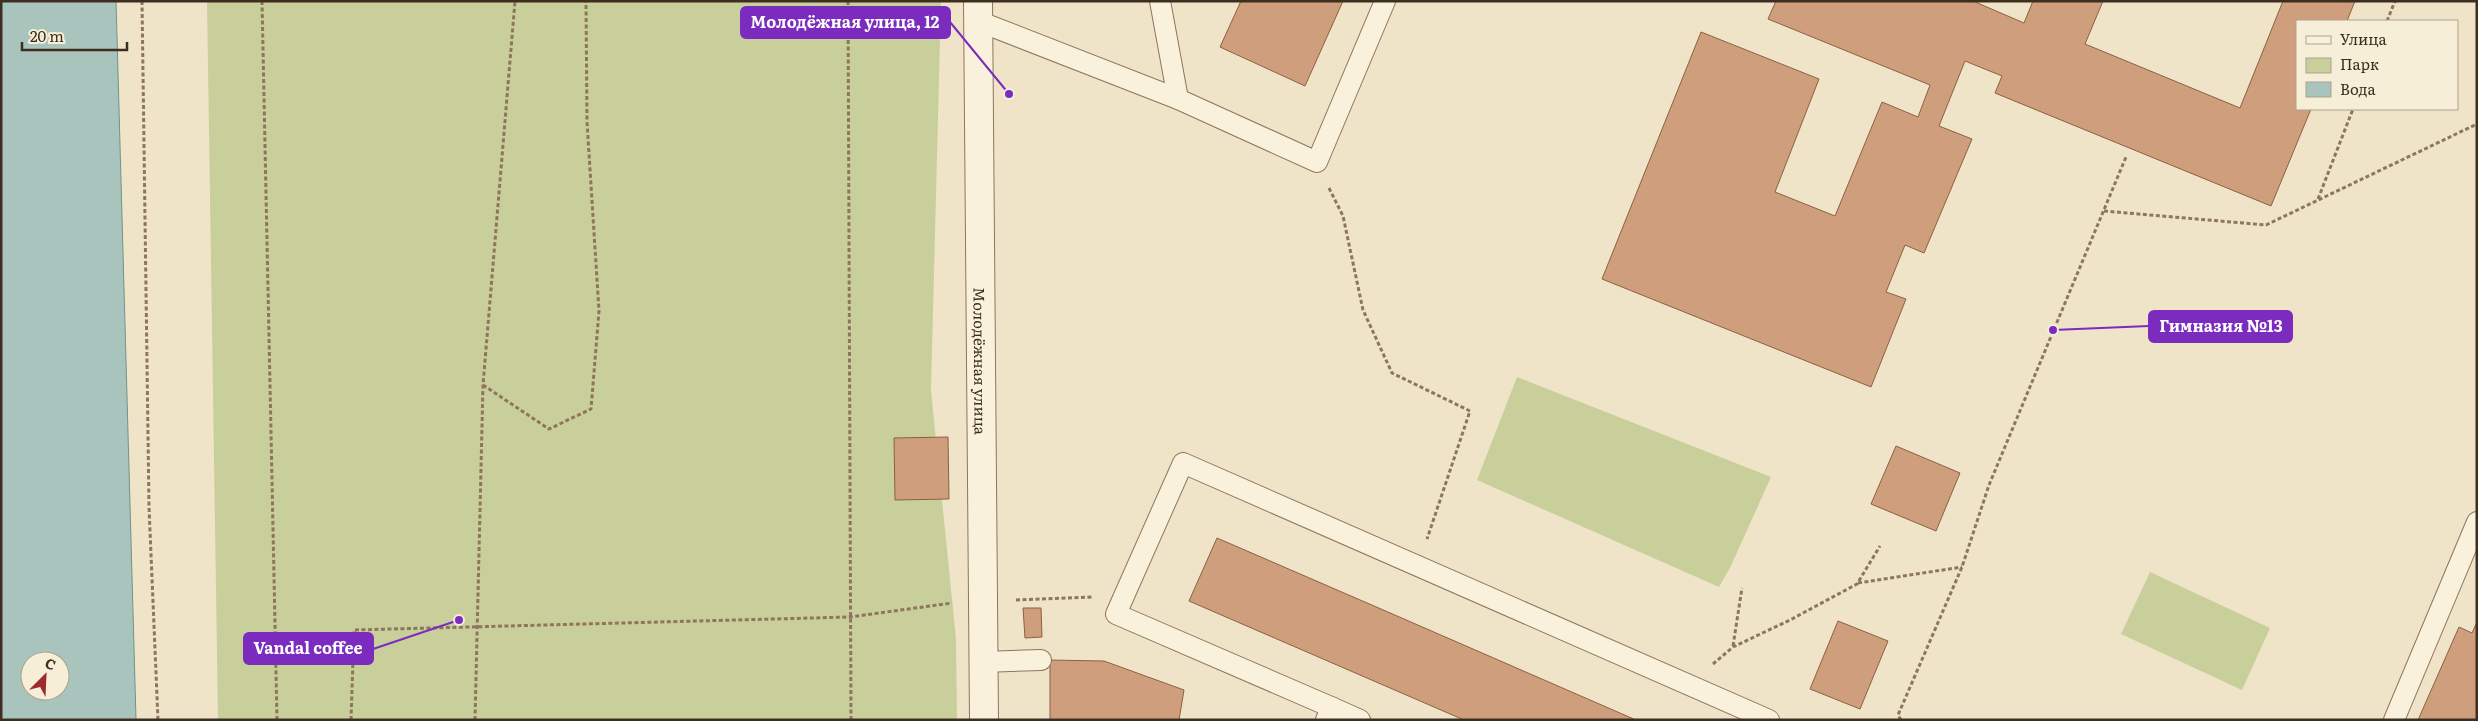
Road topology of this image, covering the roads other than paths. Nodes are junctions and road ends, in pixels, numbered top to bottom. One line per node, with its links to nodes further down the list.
1 (1160, 1): 4 (lane)
2 (1385, 1): 4 (lane)
3 (978, 11): 4 (lane); 7 (street, Молодёжная улица)
4 (1178, 99)
5 (2477, 522): 12 (lane)
6 (1041, 660): 7 (lane)
7 (983, 662): 9 (street, Молодёжная улица)
8 (1328, 714): 10 (lane); 11 (lane)
9 (984, 720)
10 (1360, 720)
11 (1770, 720)
12 (2394, 720)

